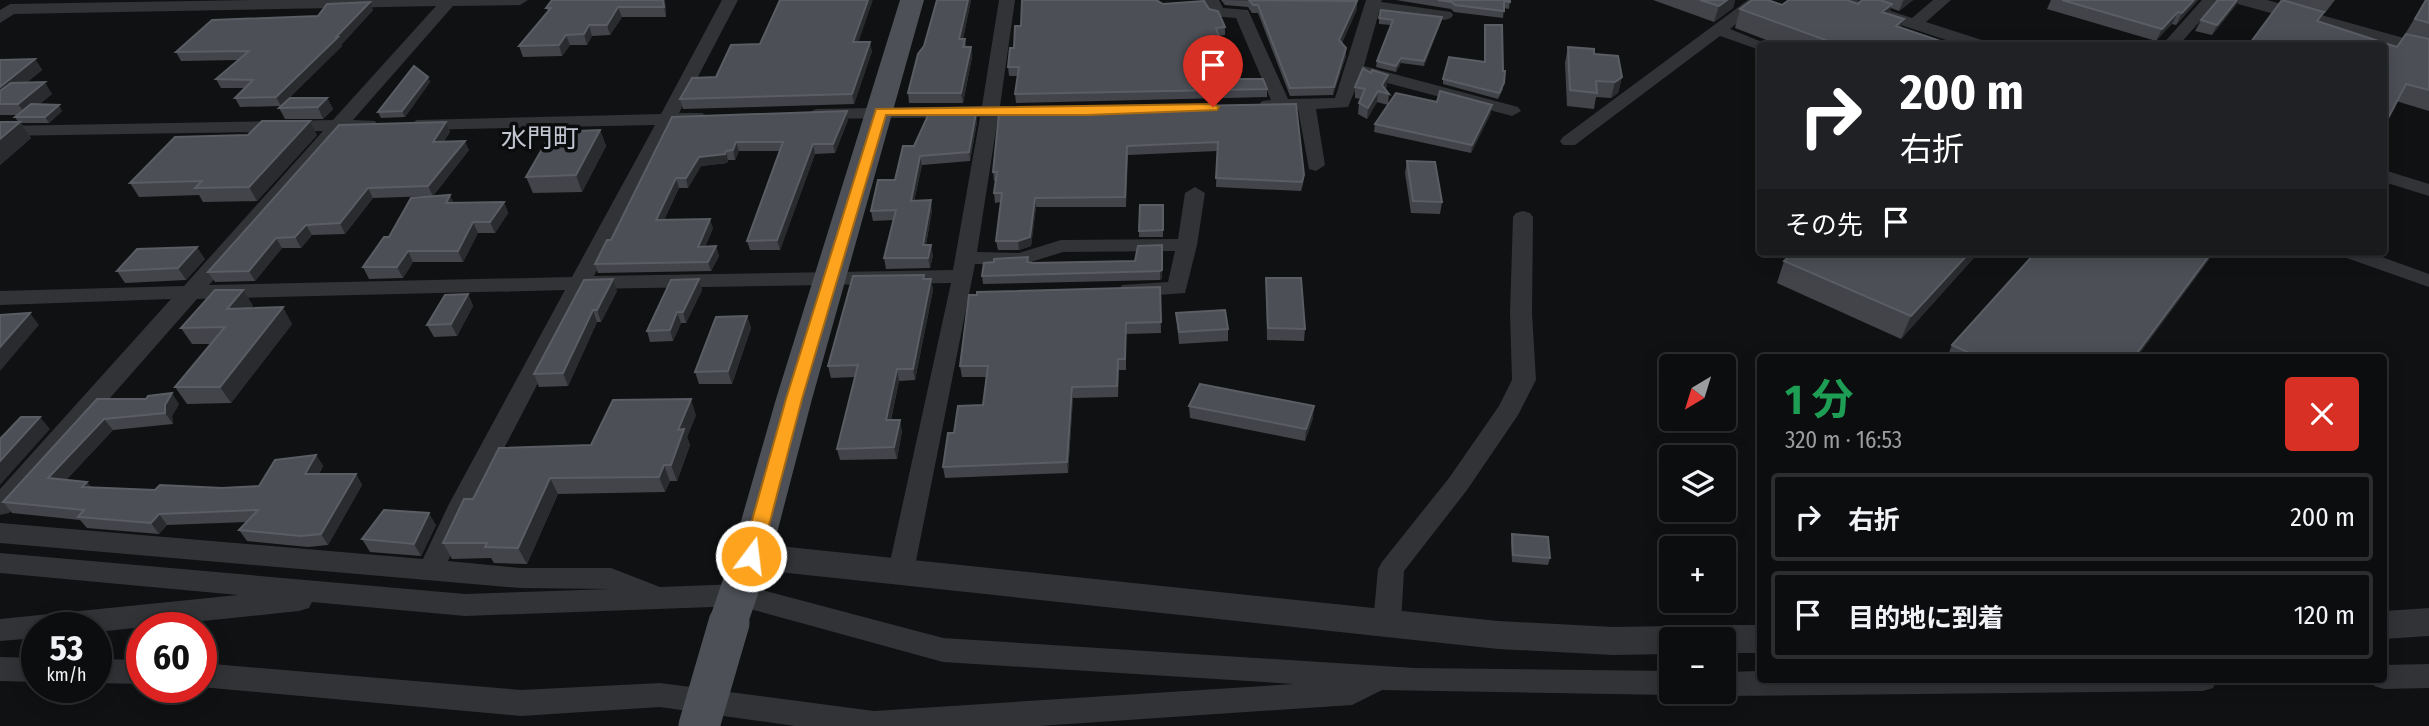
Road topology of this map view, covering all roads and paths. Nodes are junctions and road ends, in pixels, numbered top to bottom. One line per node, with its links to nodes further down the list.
1 (450, 0): 2 (street); 14 (street); 33 (street)
2 (520, 0)
3 (730, 0): 32 (street)
4 (912, 0): 26 (main road)
5 (1007, 0): 27 (street)
6 (1758, 0): 17 (street)
7 (1841, 0): 16 (street)
8 (1943, 0): 16 (street)
9 (2211, 0): 19 (street)
10 (2245, 0): 21 (street)
11 (1207, 1): 24 (street)
12 (1353, 1): 13 (street)
13 (1373, 3): 15 (street); 22 (street)
14 (10, 9)
15 (1445, 15)
16 (1914, 24): 18 (street)
17 (1716, 29): 20 (street); 35 (street)
18 (1970, 42)
19 (2173, 42)
20 (1757, 44)
21 (2429, 51)
22 (1355, 69): 23 (street); 29 (street)
23 (1307, 104): 24 (street); 36 (street)
24 (1282, 105): 25 (street)
25 (1256, 106)
26 (881, 111): 27 (street); 30 (street); 44 (main road)
27 (991, 111): 28 (street); 43 (street)
28 (1059, 111)
29 (1512, 111)
30 (801, 115)
31 (716, 118): 32 (street)
32 (664, 120): 33 (street); 46 (street)
33 (337, 125): 34 (street); 48 (street)
34 (0, 131)
35 (1569, 141)
36 (1316, 165)
37 (2387, 177): 38 (street)
38 (2429, 190)
39 (1195, 193): 41 (street)
40 (1523, 217): 61 (street)
41 (1188, 245): 43 (street); 47 (street)
42 (2359, 256): 45 (street)
43 (961, 276): 44 (street); 49 (street); 56 (street)
44 (829, 280): 46 (street); 53 (main road)
45 (2429, 281)
46 (579, 284): 48 (street); 55 (street)
47 (1111, 291)
48 (193, 292): 50 (street); 51 (street)
49 (982, 294)
50 (0, 298)
51 (0, 506)
52 (0, 533): 55 (street)
53 (751, 556): 56 (street); 59 (main road)
54 (0, 563): 57 (street)
55 (431, 569): 58 (street)
56 (901, 571): 61 (street)
57 (344, 596): 58 (street); 63 (street)
58 (660, 599): 59 (street)
59 (734, 609): 70 (street); 76 (main road, bridge)
60 (2429, 622): 62 (street)
61 (1387, 623): 66 (street)
62 (2387, 625)
63 (0, 630)
64 (1736, 639): 65 (street)
65 (1757, 639)
66 (1659, 640)
67 (0, 669): 68 (street)
68 (21, 670)
69 (217, 676): 70 (street)
70 (1380, 677): 73 (street)
71 (2387, 677): 72 (street)
72 (2429, 677)
73 (1659, 683)
74 (1820, 683): 75 (street)
75 (1736, 684)
76 (699, 726)

